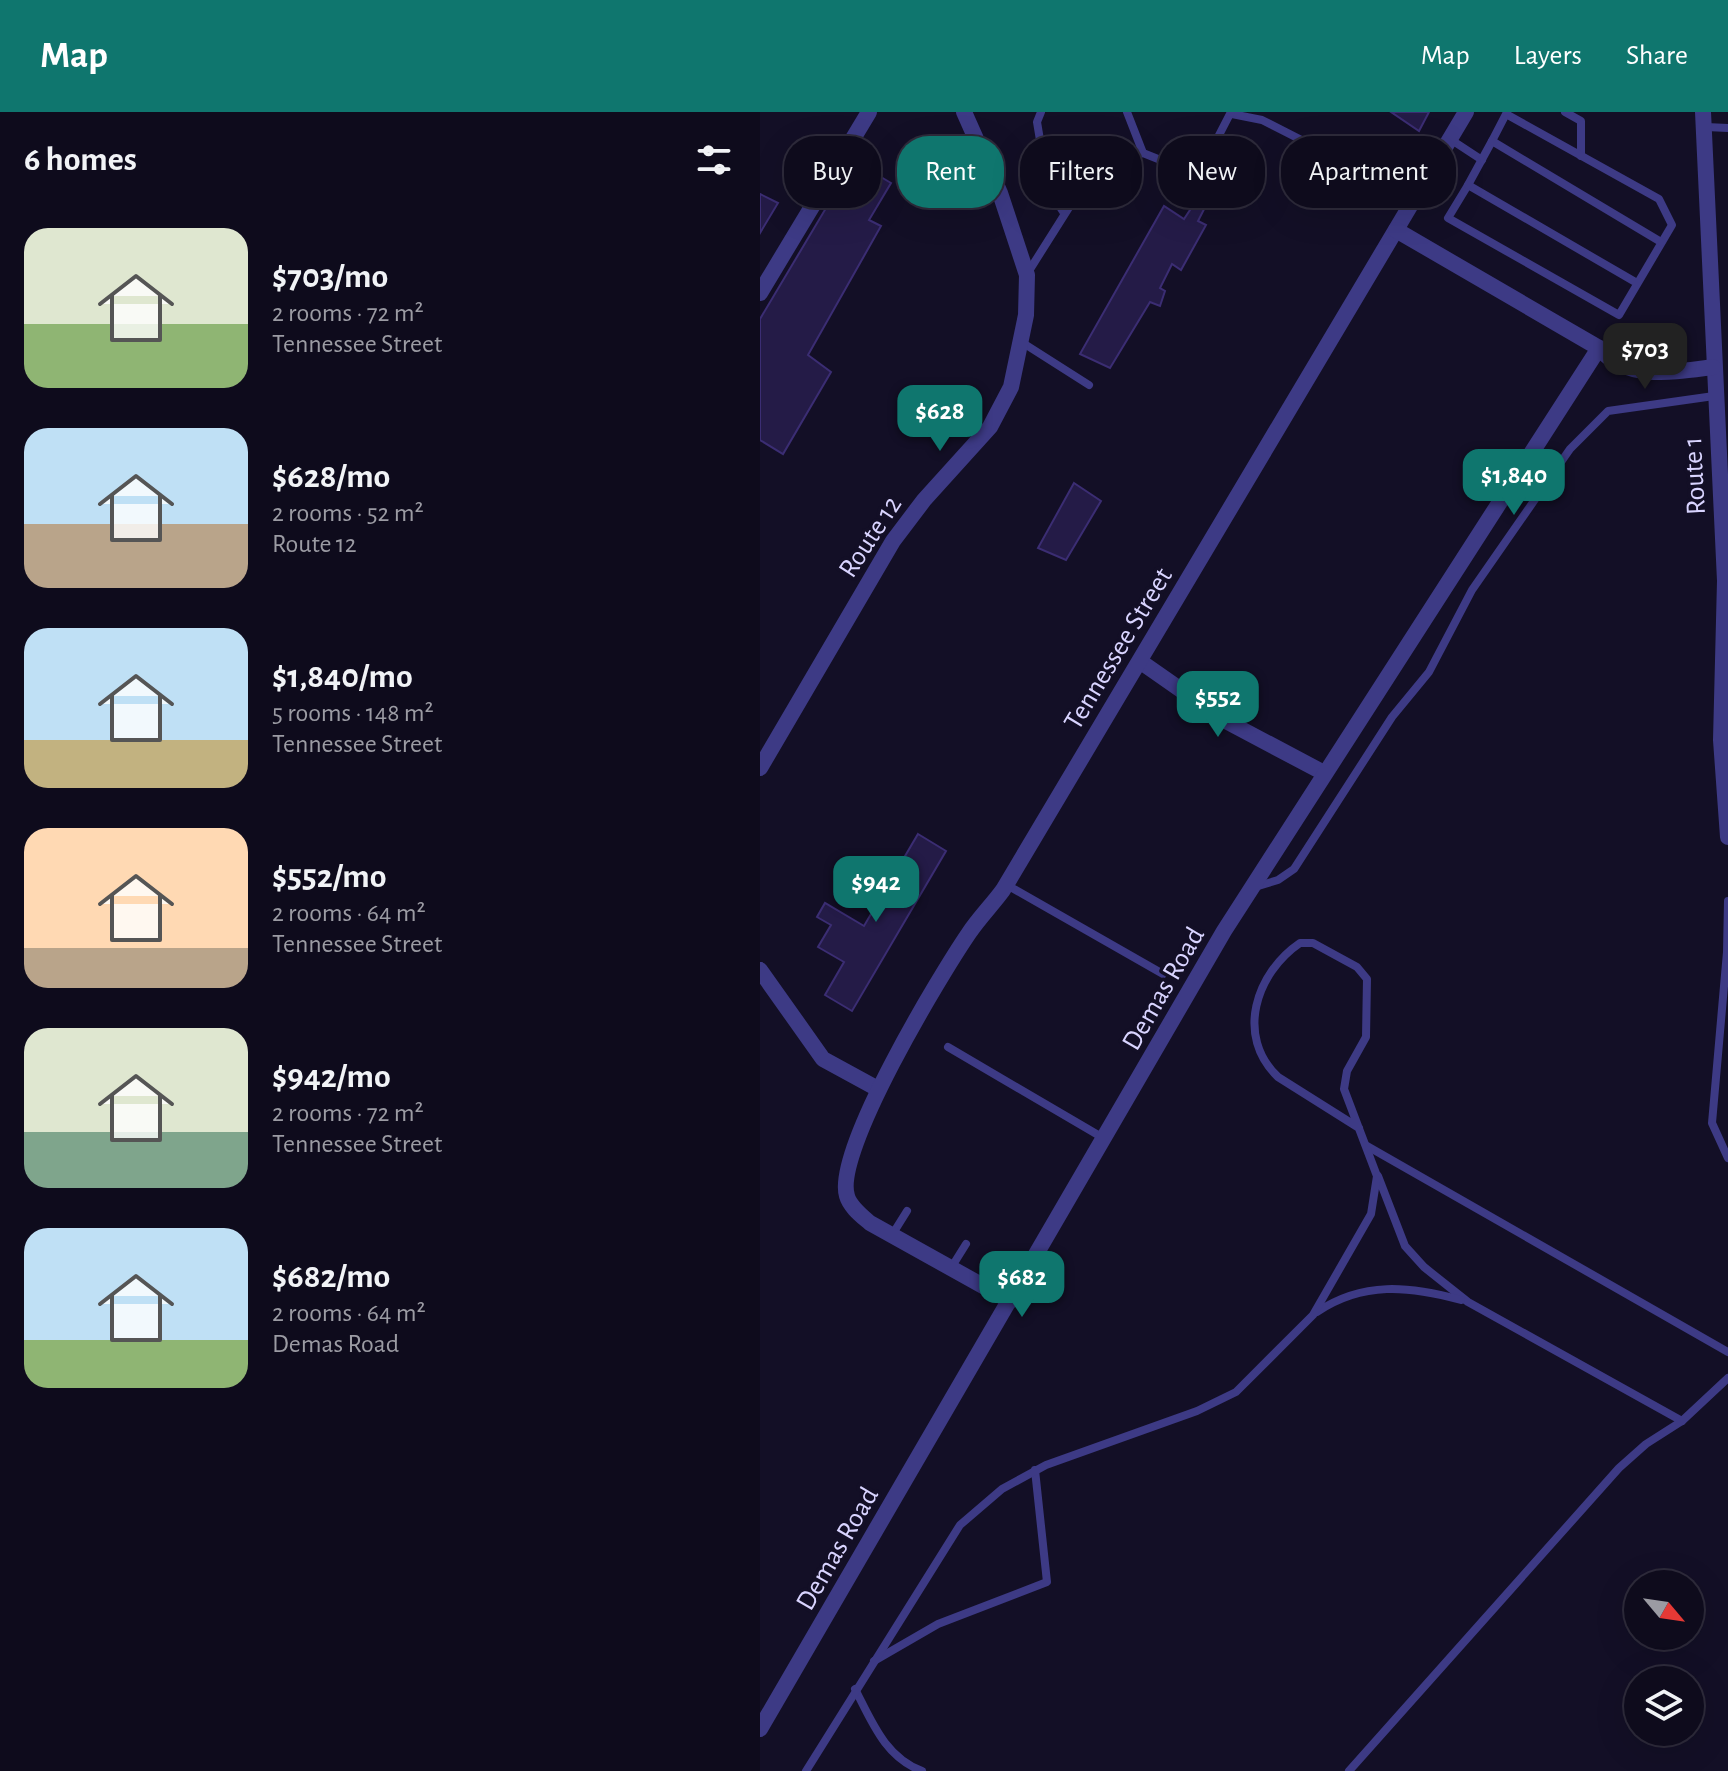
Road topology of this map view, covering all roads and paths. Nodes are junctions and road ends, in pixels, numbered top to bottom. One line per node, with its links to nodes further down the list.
1 (869, 112): 25 (street)
2 (964, 112): 23 (street, Route 12)
3 (1041, 112): 20 (lane)
4 (1127, 112): 15 (lane)
5 (1466, 112): 12 (street, Tennessee Street)
6 (1565, 112): 16 (lane)
7 (1231, 113): 11 (lane); 15 (lane)
8 (1506, 113): 13 (lane); 16 (lane)
9 (1704, 119): 10 (lane); 28 (street, Route 1)
10 (1728, 128)
11 (1293, 136)
12 (1452, 136)
13 (1492, 141): 17 (lane); 22 (lane)
14 (1456, 143): 17 (lane)
15 (1143, 153): 20 (lane)
16 (1581, 156): 22 (lane)
17 (1482, 160): 18 (lane)
18 (1468, 185): 24 (lane); 24 (lane)
19 (1409, 208): 21 (street, Tennessee Street)
20 (1064, 213): 23 (lane)
21 (1396, 230): 27 (street); 31 (street, Tennessee Street)
22 (1661, 242): 24 (lane)
23 (1027, 275): 26 (street, Route 12)
24 (1637, 283)
25 (760, 293)
26 (1023, 343): 29 (lane); 32 (street, Route 12)
27 (1599, 348): 28 (street); 33 (street)
28 (1718, 374): 30 (street, Route 1)
29 (1089, 385)
30 (1714, 396): 34 (street, Route 1); 36 (lane)
31 (1141, 662): 33 (street); 35 (street, Tennessee Street)
32 (760, 768)
33 (1324, 773): 36 (street)
34 (1728, 837)
35 (1006, 884): 39 (lane); 41 (street, Tennessee Street)
36 (1250, 889): 43 (street, Demas Road)
37 (1728, 901): 45 (lane)
38 (760, 970): 41 (street)
39 (1163, 974)
40 (948, 1047): 43 (lane)
41 (878, 1089): 48 (street, Tennessee Street)
42 (1359, 1128): 42 (lane); 44 (lane)
43 (1105, 1139): 51 (street, Demas Road)
44 (1366, 1146): 46 (lane); 54 (lane)
45 (1728, 1158)
46 (1377, 1176): 52 (lane); 53 (lane)
47 (907, 1211): 48 (lane)
48 (892, 1235): 50 (street)
49 (966, 1244): 50 (lane)
50 (951, 1268): 51 (street)
51 (1010, 1301): 60 (street, Demas Road)
52 (1468, 1302): 53 (lane); 56 (lane)
53 (1313, 1315): 57 (lane)
54 (1728, 1352)
55 (1728, 1378): 56 (lane)
56 (1682, 1421): 63 (lane)
57 (1035, 1470): 58 (lane); 58 (lane)
58 (871, 1663): 59 (lane)
59 (855, 1689): 61 (lane); 62 (lane)
60 (760, 1729)
61 (806, 1771)
62 (922, 1771)
63 (1349, 1771)

